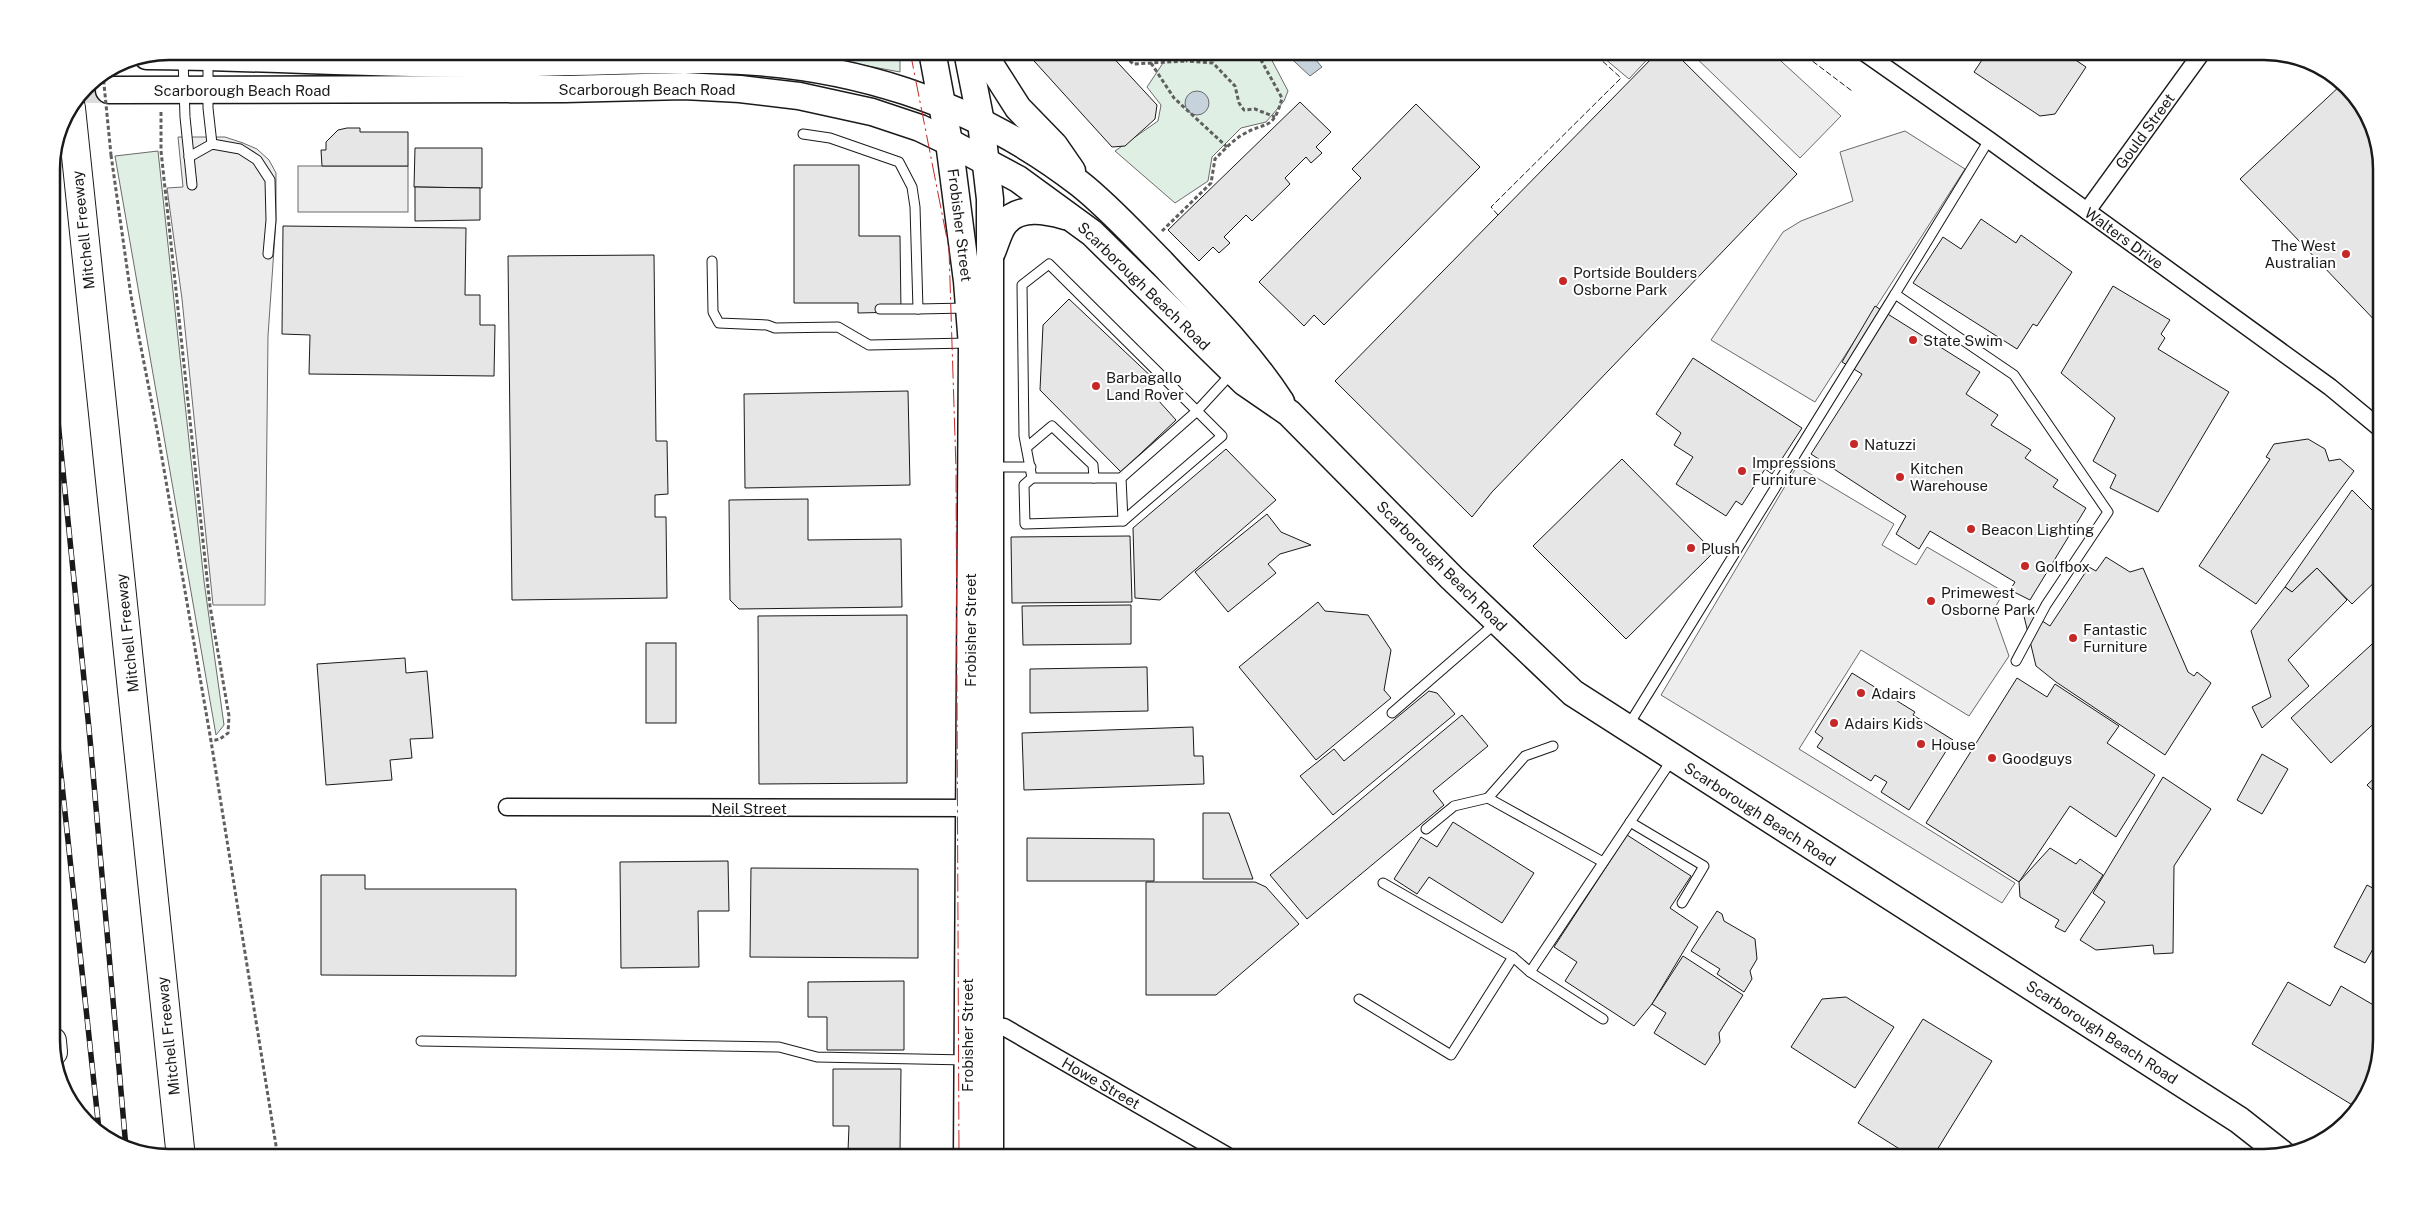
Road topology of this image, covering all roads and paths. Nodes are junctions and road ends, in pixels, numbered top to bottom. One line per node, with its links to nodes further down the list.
1 (196, 60): 17 (lane)
2 (196, 60): 17 (lane)
3 (635, 60): 16 (street)
4 (635, 60): 16 (street)
5 (712, 60): 18 (main road, Scarborough Beach Road)
6 (934, 60): 18 (main road, Frobisher Street)
7 (970, 60): 22 (main road, Frobisher Street)
8 (988, 60): 31 (main road)
9 (1129, 60): 14 (path)
10 (1261, 60): 20 (path)
11 (1875, 60): 24 (street, Walters Drive)
12 (2196, 60): 32 (street, Gould Street)
13 (1187, 61): 14 (path); 20 (path)
14 (1151, 63): 27 (path)
15 (106, 82): 17 (main road, Scarborough Beach Road); 58 (path, bridge)
16 (636, 87): 17 (main road, Scarborough Beach Road); 25 (main road, Scarborough Beach Road)
17 (196, 91): 26 (lane); 28 (lane)
18 (943, 104): 22 (main road, Scarborough Beach Road); 25 (main road, Frobisher Street)
19 (161, 108): 58 (path)
20 (1275, 117): 27 (path)
21 (72, 120): 76 (highway, Mitchell Freeway)
22 (981, 122): 29 (main road, Frobisher Street); 31 (main road, Scarborough Beach Road)
23 (802, 134): 41 (lane)
24 (1989, 140): 32 (street, Walters Drive); 38 (lane)
25 (949, 142): 29 (main road, Scarborough Beach Road); 39 (main road, Frobisher Street)
26 (212, 144): 28 (lane); 35 (lane)
27 (1227, 147): 34 (path)
28 (189, 157): 30 (lane)
29 (986, 160): 33 (main road, Scarborough Beach Road); 36 (main road, Frobisher Street)
30 (192, 185)
31 (1081, 185): 45 (main road, Scarborough Beach Road)
32 (2087, 211): 46 (street, Walters Drive)
33 (1074, 218): 36 (main road); 43 (main road, Scarborough Beach Road)
34 (1159, 233)
35 (268, 254)
36 (990, 254): 48 (main road, Frobisher Street)
37 (712, 261): 42 (lane)
38 (1894, 294): 55 (lane); 57 (lane)
39 (969, 308): 41 (lane); 42 (main road, Frobisher Street)
40 (880, 309): 41 (lane)
41 (918, 309)
42 (972, 343): 63 (main road, Frobisher Street)
43 (1233, 371): 44 (lane); 45 (main road, Scarborough Beach Road)
44 (1197, 410): 47 (lane); 52 (lane); 53 (lane)
45 (1289, 413): 54 (main road, Scarborough Beach Road)
46 (2373, 423)
47 (1027, 447): 49 (lane); 51 (lane)
48 (991, 467): 49 (lane); 63 (main road, Frobisher Street)
49 (1031, 467): 50 (lane)
50 (1032, 478): 51 (lane); 53 (lane)
51 (1094, 478): 52 (lane)
52 (1121, 478): 53 (lane)
53 (1123, 521)
54 (1497, 622): 56 (lane); 57 (main road, Scarborough Beach Road)
55 (2016, 661)
56 (1392, 713)
57 (1627, 729): 60 (main road, Scarborough Beach Road)
58 (211, 741): 77 (path)
59 (1553, 746): 61 (lane)
60 (1673, 758): 64 (lane); 81 (main road, Scarborough Beach Road)
61 (1488, 798): 65 (lane); 66 (lane)
62 (507, 807): 63 (street, Neil Street)
63 (980, 808): 73 (main road, Frobisher Street)
64 (1630, 822): 66 (lane); 68 (lane)
65 (1426, 829)
66 (1603, 862): 70 (lane)
67 (1384, 883): 69 (lane)
68 (1682, 903)
69 (1512, 957): 70 (lane); 71 (lane)
70 (1530, 972): 72 (lane)
71 (1359, 999)
72 (1603, 1019)
73 (979, 1025): 75 (main road, Frobisher Street); 79 (main road, Frobisher Street); 80 (street, Howe Street)
74 (421, 1041): 75 (lane)
75 (967, 1060): 78 (main road, Frobisher Street)
76 (180, 1149)
77 (277, 1149)
78 (967, 1149)
79 (989, 1149)
80 (1215, 1149)
81 (2268, 1149)

